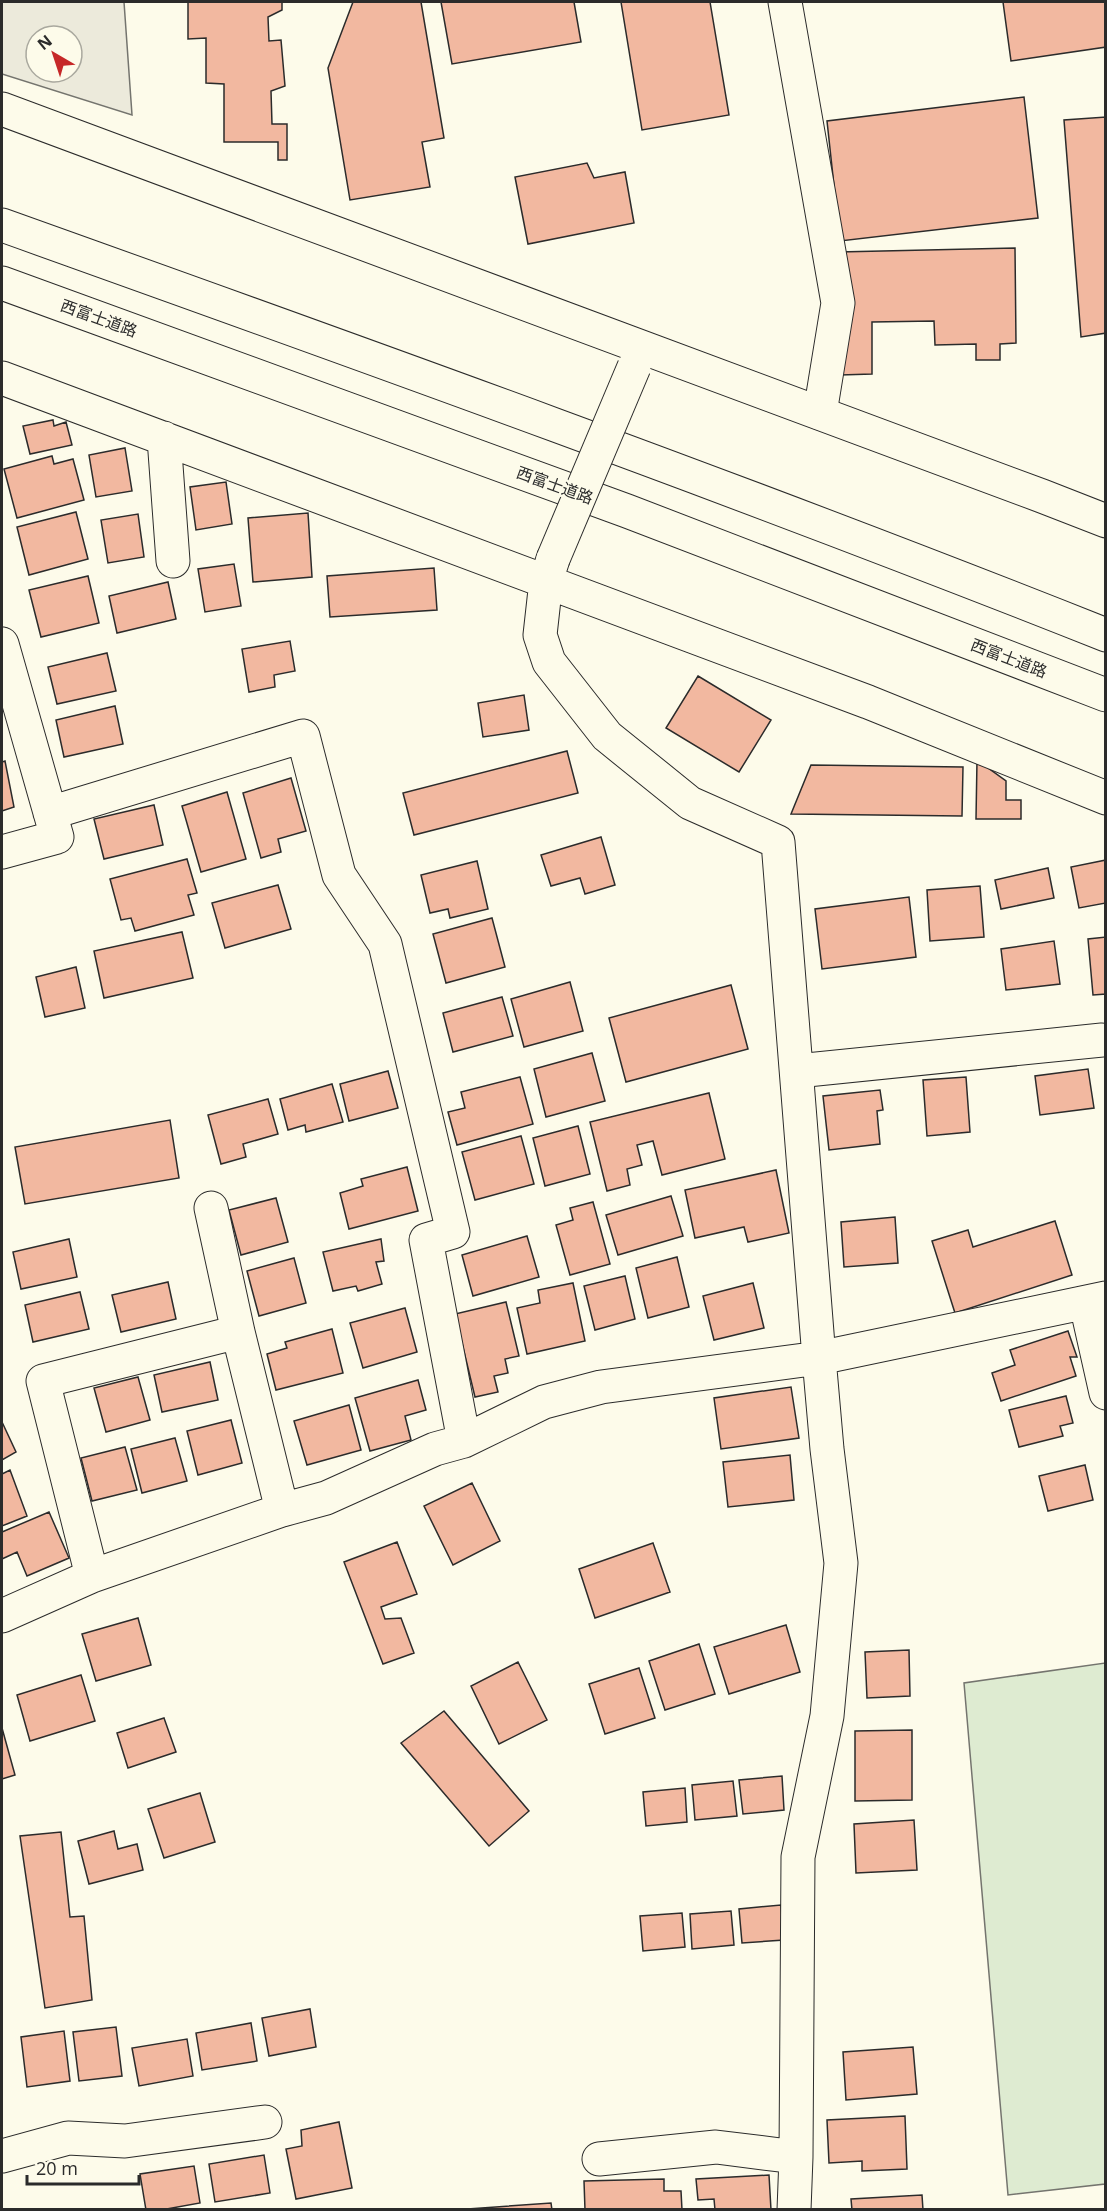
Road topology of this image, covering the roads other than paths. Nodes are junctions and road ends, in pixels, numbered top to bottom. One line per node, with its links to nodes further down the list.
1 (785, 2): 7 (main road)
2 (2, 109): 5 (main road)
3 (2, 225): 12 (main road)
4 (2, 284): 14 (main road, 西富士道路)
5 (639, 357): 7 (main road); 11 (main road, bridge)
6 (2, 378): 8 (main road)
7 (820, 413): 9 (main road)
8 (164, 438): 10 (main road); 11 (main road)
9 (1106, 521)
10 (173, 561)
11 (550, 570): 15 (main road); 19 (main road)
12 (1106, 636)
13 (2, 644): 16 (main road)
14 (1106, 695)
15 (1106, 798)
16 (50, 813): 17 (main road); 25 (main road)
17 (2, 852)
18 (1102, 1040): 19 (main road)
19 (797, 1071): 23 (main road)
20 (211, 1208): 22 (main road)
21 (1096, 1301): 23 (main road); 24 (main road)
22 (238, 1332): 26 (main road); 27 (main road)
23 (819, 1358): 25 (main road); 31 (main road)
24 (1106, 1393)
25 (464, 1441): 26 (main road)
26 (282, 1510): 27 (main road)
27 (92, 1576): 28 (main road)
28 (2, 1616)
29 (265, 2122): 30 (main road)
30 (2, 2156)
31 (796, 2157): 32 (main road); 33 (main road)
32 (599, 2159)
33 (794, 2210)

